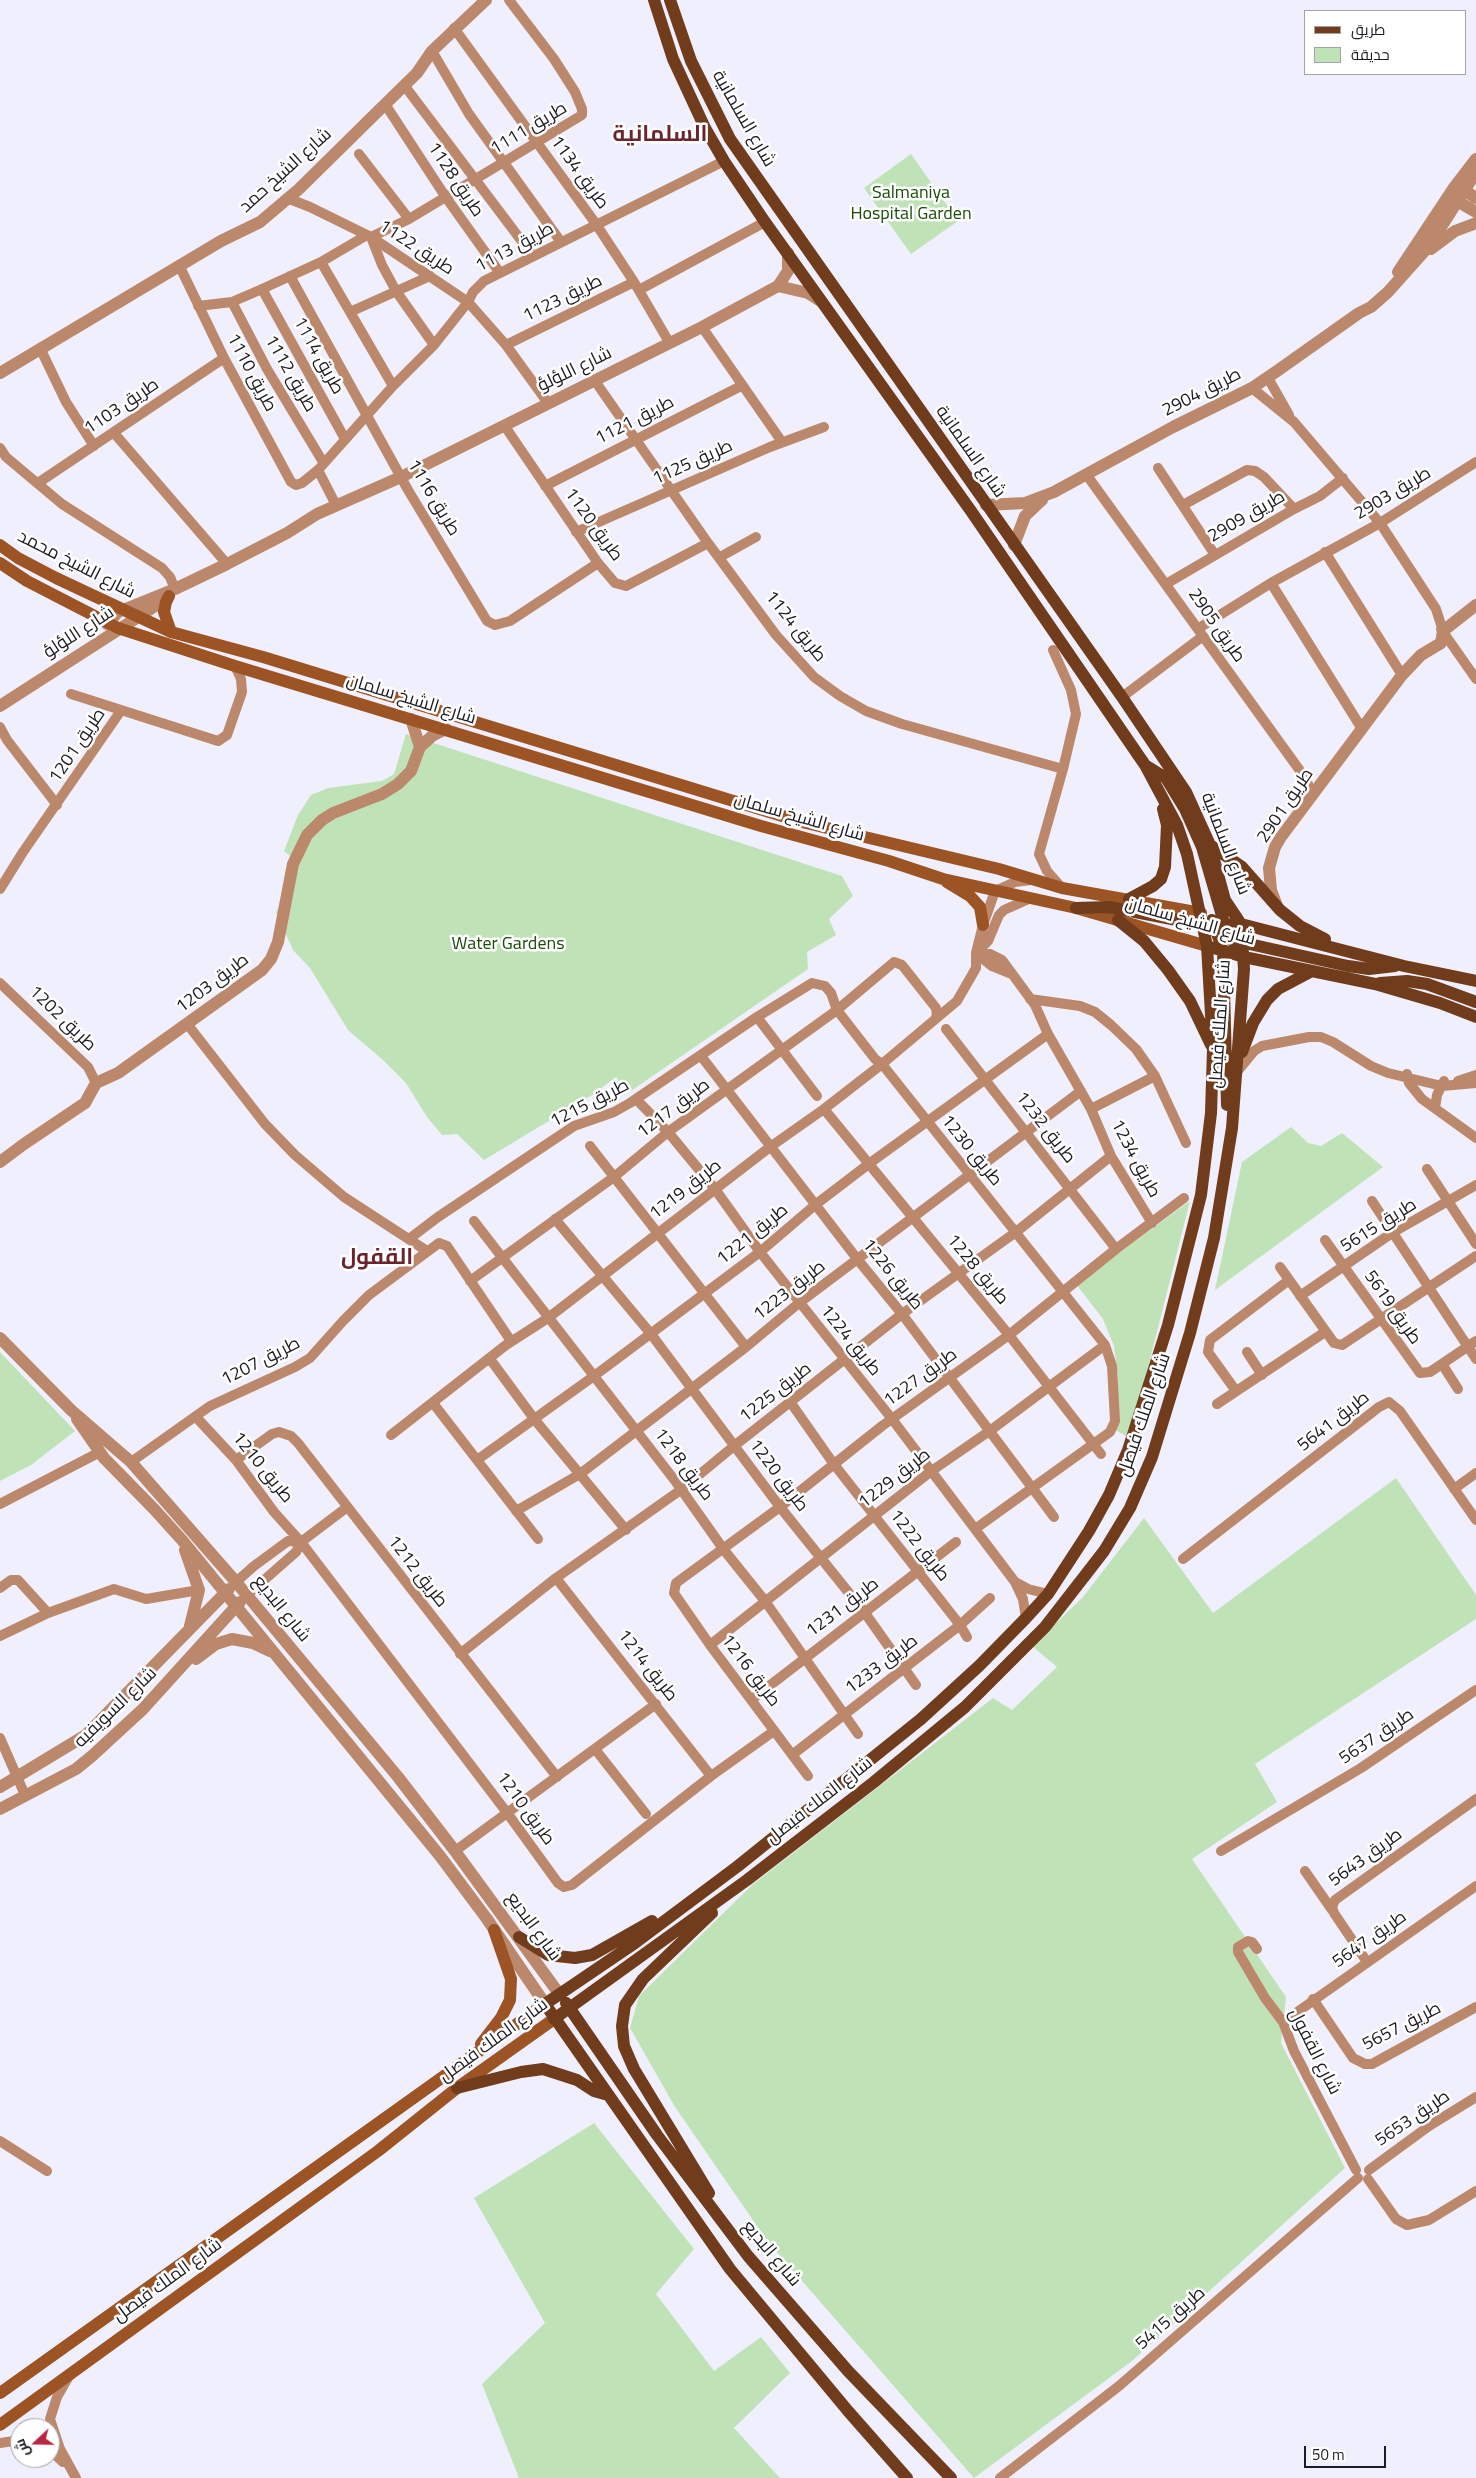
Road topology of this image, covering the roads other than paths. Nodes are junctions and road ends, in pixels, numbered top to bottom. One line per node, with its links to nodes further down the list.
1 (486, 0): 5 (street, شارع الشيخ حمد)
2 (509, 0): 9 (street, طريق 1111)
3 (654, 0): 12 (main road, شارع السلمانية)
4 (670, 0): 83 (main road, شارع السلمانية)
5 (454, 28): 6 (street, شارع الشيخ حمد); 9 (street, طريق 1134)
6 (432, 51): 7 (street, شارع الشيخ حمد); 13 (street)
7 (404, 85): 8 (street, شارع الشيخ حمد); 15 (street)
8 (385, 104): 16 (street, شارع الشيخ حمد); 18 (street, طريق 1128)
9 (537, 143): 13 (street, طريق 1111); 26 (street, طريق 1134)
10 (358, 154): 23 (street)
11 (1476, 159): 17 (street, طريق 2904)
12 (724, 161): 24 (main road, شارع السلمانية); 26 (street, طريق 1113)
13 (505, 163): 15 (street, طريق 1111); 28 (street)
14 (1476, 172): 17 (street, طريق 2904)
15 (475, 179): 18 (street, طريق 1111); 31 (street)
16 (298, 188): 19 (street, شارع الشيخ حمد); 21 (street)
17 (1456, 193): 20 (street); 22 (street); 30 (street, طريق 2904); 46 (street, طريق 2904)
18 (445, 196): 23 (street, طريق 1111); 34 (street, طريق 1128)
19 (287, 198): 21 (street, طريق 1122); 33 (street, شارع الشيخ حمد)
20 (1476, 198)
21 (310, 207): 27 (street, طريق 1122)
22 (1476, 212)
23 (409, 219): 27 (street, طريق 1111)
24 (765, 222): 29 (main road, شارع السلمانية); 37 (street, طريق 1123)
25 (1476, 223): 30 (street)
26 (596, 224): 28 (street, طريق 1113); 37 (street, طريق 1134)
27 (369, 236): 32 (street, طريق 1111); 36 (street, طريق 1122); 40 (street)
28 (561, 242): 31 (street, طريق 1113)
29 (788, 253): 38 (street); 43 (main road, شارع السلمانية)
30 (1422, 255): 46 (street, طريق 2904)
31 (533, 256): 34 (street, طريق 1113)
32 (321, 262): 35 (street, طريق 1111); 45 (street)
33 (179, 265): 44 (street, طريق 1110); 51 (street, شارع الشيخ حمد)
34 (500, 273): 42 (street, طريق 1113)
35 (290, 276): 39 (street, طريق 1111); 60 (street, طريق 1116)
36 (430, 276): 40 (street); 42 (street, طريق 1122)
37 (637, 286): 48 (street, طريق 1134); 50 (street, طريق 1123)
38 (778, 286): 43 (street); 47 (street, شارع اللؤلؤ)
39 (262, 289): 41 (street, طريق 1111); 65 (street, طريق 1114)
40 (396, 291): 45 (street); 49 (street)
41 (232, 302): 44 (street, طريق 1111); 71 (street, طريق 1112)
42 (468, 302): 49 (street, طريق 1113); 50 (street, طريق 1122)
43 (822, 302): 122 (main road, شارع السلمانية)
44 (198, 306): 52 (street, طريق 1110)
45 (350, 312): 56 (street)
46 (1359, 313): 54 (street, طريق 2904)
47 (702, 327): 48 (street, شارع اللؤلؤ); 57 (street)
48 (669, 342): 55 (street, شارع اللؤلؤ)
49 (434, 345): 56 (street, طريق 1113)
50 (506, 345): 59 (street, طريق 1122)
51 (40, 348): 53 (street, شارع الشيخ حمد); 68 (street)
52 (224, 358): 64 (street, طريق 1103); 77 (street, طريق 1110)
53 (0, 373)
54 (1268, 378): 58 (street, طريق 2904); 61 (street)
55 (595, 381): 59 (street, شارع اللؤلؤ); 66 (street, طريق 1124)
56 (394, 386): 60 (street, طريق 1113)
57 (741, 386): 66 (street, طريق 1121); 67 (street)
58 (1252, 388): 61 (street); 73 (street, طريق 2904)
59 (548, 403): 62 (street, شارع اللؤلؤ)
60 (368, 415): 65 (street, طريق 1113); 74 (street, طريق 1116)
61 (1294, 422): 75 (street)
62 (504, 425): 74 (street, شارع اللؤلؤ); 79 (street, طريق 1120)
63 (824, 427): 67 (street, طريق 1125)
64 (114, 433): 68 (street, طريق 1103); 98 (street)
65 (345, 439): 71 (street, طريق 1113)
66 (634, 439): 79 (street, طريق 1121); 80 (street, طريق 1124)
67 (782, 442): 80 (street, طريق 1125)
68 (94, 446): 76 (street, طريق 1103)
69 (0, 448): 76 (street)
70 (1476, 462): 86 (street, طريق 2903)
71 (320, 466): 77 (street, طريق 1113); 82 (street, طريق 1112)
72 (1158, 468): 84 (street)
73 (1086, 474): 81 (street, طريق 2904); 100 (street, طريق 2905)
74 (401, 477): 78 (street, شارع اللؤلؤ); 96 (street, طريق 1116)
75 (1344, 478): 85 (street, طريق 2909); 86 (street)
76 (38, 483): 101 (street)
77 (302, 483)
78 (386, 484): 82 (street, شارع اللؤلؤ); 87 (street, شارع اللؤلؤ)
79 (545, 486): 88 (street, طريق 1120)
80 (672, 491): 88 (street, طريق 1125); 90 (street, طريق 1124)
81 (1054, 492): 83 (street, طريق 2904); 92 (street, طريق 2904)
82 (336, 505): 87 (street, شارع اللؤلؤ)
83 (986, 505): 92 (main road, شارع السلمانية)
84 (1184, 505): 85 (street); 94 (street)
85 (1294, 509): 94 (street, طريق 2909)
86 (1380, 523): 93 (street, طريق 2903); 106 (street)
87 (287, 532): 98 (street, شارع اللؤلؤ)
88 (576, 532): 96 (street, طريق 1120)
89 (756, 537): 95 (street)
90 (708, 543): 95 (street, طريق 1124); 96 (street, طريق 1120)
91 (0, 545): 103 (main road, شارع الشيخ محمد)
92 (1014, 545): 114 (main road, شارع السلمانية)
93 (1325, 552): 99 (street, طريق 2903); 111 (street)
94 (1215, 555): 100 (street, طريق 2909)
95 (720, 557): 123 (street, طريق 1124)
96 (598, 563)
97 (0, 564): 105 (main road, شارع الشيخ محمد)
98 (227, 564): 101 (street, شارع اللؤلؤ)
99 (1270, 583): 108 (street, طريق 2903); 120 (street)
100 (1166, 584): 108 (street, طريق 2905)
101 (172, 592): 103 (street, شارع اللؤلؤ); 104 (street, شارع اللؤلؤ); 107 (main road)
102 (1476, 605): 106 (street, طريق 2901)
103 (124, 610): 104 (main road, شارع الشيخ محمد); 105 (street, شارع اللؤلؤ)
104 (137, 616): 105 (street, شارع اللؤلؤ); 107 (main road, شارع الشيخ سلمان)
105 (112, 626): 110 (main road, شارع الشيخ سلمان); 115 (street, شارع اللؤلؤ)
106 (1443, 631): 111 (street, طريق 2901); 112 (street)
107 (171, 632): 130 (main road, شارع الشيخ سلمان)
108 (1201, 632): 114 (street, طريق 2903); 125 (street, طريق 2905)
109 (1053, 650): 123 (street)
110 (234, 666): 116 (street, طريق 1201); 117 (main road, شارع الشيخ سلمان)
111 (1402, 675): 120 (street, طريق 2901)
112 (1476, 679)
113 (72, 694): 116 (street)
114 (1122, 697): 127 (main road, شارع السلمانية)
115 (0, 706)
116 (120, 712): 126 (street, طريق 1201)
117 (411, 719): 119 (main road, شارع الشيخ سلمان); 121 (street)
118 (0, 727): 126 (street)
119 (446, 729): 121 (street); 129 (main road, شارع الشيخ سلمان)
120 (1362, 729): 125 (street, طريق 2901)
121 (420, 748): 161 (street, طريق 1203)
122 (1145, 765): 124 (main road, شارع السلمانية); 139 (main road)
123 (1063, 769): 131 (street)
124 (1159, 794): 135 (main road); 139 (main road, شارع السلمانية)
125 (1309, 800): 137 (street, طريق 2901)
126 (57, 805): 128 (street, طريق 1201)
127 (1210, 845): 137 (main road); 140 (main road, شارع السلمانية)
128 (3, 874): 132 (street, طريق 1201)
129 (943, 879): 133 (main road, شارع الشيخ سلمان); 141 (main road)
130 (1034, 880): 131 (main road, شارع الشيخ سلمان); 133 (street)
131 (1062, 888): 135 (main road, شارع الشيخ سلمان)
132 (0, 889)
133 (995, 891): 134 (main road, شارع الشيخ سلمان); 141 (street, طريق 1219)
134 (1031, 898): 136 (main road, شارع الشيخ سلمان); 145 (street, طريق 1219)
135 (1129, 899): 139 (main road, شارع الشيخ سلمان)
136 (1076, 908): 138 (main road, شارع الشيخ سلمان); 139 (main road)
137 (1280, 910): 144 (main road)
138 (1118, 920): 143 (main road, شارع الشيخ سلمان); 164 (main road)
139 (1214, 922): 140 (main road, شارع الشيخ سلمان); 142 (main road); 143 (main road, شارع الملك فيصل)
140 (1241, 924): 142 (main road, شارع الملك فيصل); 144 (main road, شارع الشيخ سلمان)
141 (983, 925): 145 (street, طريق 1219)
142 (1230, 943): 143 (main road, شارع الشيخ سلمان); 146 (main road, شارع الملك فيصل); 146 (main road, شارع الشيخ سلمان); 147 (main road); 184 (main road)
143 (1207, 946): 164 (main road, شارع الملك فيصل)
144 (1345, 949): 147 (main road, شارع الشيخ سلمان)
145 (976, 953): 153 (street, طريق 1234); 159 (street, طريق 1219)
146 (1244, 957): 148 (main road, شارع الشيخ سلمان); 168 (main road, شارع الملك فيصل)
147 (1404, 966): 149 (main road, شارع الشيخ سلمان)
148 (1312, 972): 152 (main road, شارع الشيخ سلمان); 168 (main road)
149 (1476, 981)
150 (0, 983): 173 (street, طريق 1202)
151 (812, 983): 156 (street, طريق 1230); 157 (street, طريق 1215)
152 (1375, 984): 154 (main road); 155 (main road, شارع الشيخ سلمان)
153 (1030, 999): 163 (street, طريق 1234); 170 (street)
154 (1476, 1002)
155 (1440, 1003): 158 (main road, شارع الشيخ سلمان); 160 (main road)
156 (837, 1010): 159 (street, طريق 1217); 165 (street, طريق 1217); 167 (street, طريق 1230)
157 (757, 1017): 165 (street); 166 (street, طريق 1215)
158 (1476, 1017)
159 (935, 1019): 167 (street, طريق 1219)
160 (1476, 1022)
161 (188, 1025): 173 (street, طريق 1203); 211 (street)
162 (946, 1029): 172 (street, طريق 1232)
163 (1048, 1034): 172 (street, طريق 1221); 177 (street, طريق 1234)
164 (1213, 1049): 302 (main road, شارع الملك فيصل)
165 (782, 1051): 176 (street, طريق 1217); 178 (street)
166 (701, 1056): 176 (street, طريق 1226); 179 (street, طريق 1215)
167 (882, 1064): 181 (street, طريق 1219); 183 (street, طريق 1230)
168 (1237, 1070): 171 (street); 184 (main road, شارع الملك فيصل)
169 (1476, 1075): 175 (street)
170 (1155, 1076): 182 (street, طريق 1234); 188 (street)
171 (1407, 1076): 175 (street); 180 (street)
172 (986, 1079): 183 (street, طريق 1221); 186 (street, طريق 1232)
173 (96, 1083): 192 (street)
174 (1476, 1083): 175 (street)
175 (1443, 1084): 180 (street)
176 (728, 1089): 185 (street, طريق 1217); 190 (street, طريق 1226)
177 (1081, 1091): 182 (street, طريق 1234); 186 (street, طريق 1223)
178 (817, 1096)
179 (636, 1099): 185 (street, طريق 1224); 211 (street, طريق 1215)
180 (1435, 1108): 187 (street)
181 (824, 1109): 190 (street, طريق 1219); 193 (street, طريق 1228)
182 (1092, 1109): 191 (street, طريق 1234)
183 (928, 1122): 193 (street, طريق 1221); 195 (street, طريق 1230)
184 (1232, 1128): 344 (main road, شارع الملك فيصل)
185 (668, 1132): 196 (street, طريق 1217); 199 (street, طريق 1224)
186 (1026, 1132): 195 (street, طريق 1223); 198 (street, طريق 1232)
187 (1476, 1138)
188 (1186, 1143)
189 (590, 1146): 196 (street)
190 (770, 1147): 199 (street, طريق 1219); 203 (street, طريق 1226)
191 (1111, 1156): 198 (street, طريق 1225); 207 (street, طريق 1234)
192 (0, 1162)
193 (870, 1163): 203 (street, طريق 1221); 204 (street, طريق 1228)
194 (1427, 1169): 202 (street)
195 (968, 1175): 204 (street, طريق 1223); 209 (street, طريق 1230)
196 (614, 1177): 205 (street, طريق 1217); 208 (street)
197 (1476, 1185): 202 (street, طريق 5615)
198 (1070, 1188): 209 (street, طريق 1225); 214 (street, طريق 1232)
199 (715, 1189): 208 (street, طريق 1219); 216 (street, طريق 1224)
200 (1184, 1198): 207 (street, طريق 1227)
201 (1372, 1201): 210 (street)
202 (1449, 1202): 210 (street, طريق 5615); 213 (street)
203 (815, 1205): 216 (street, طريق 1221); 219 (street, طريق 1226)
204 (913, 1218): 219 (street, طريق 1223); 222 (street, طريق 1228)
205 (555, 1219): 218 (street, طريق 1217); 223 (street, طريق 1220)
206 (474, 1221): 218 (street, طريق 1218)
207 (1152, 1223): 214 (street, طريق 1227)
208 (658, 1232): 223 (street, طريق 1219); 228 (street)
209 (1016, 1232): 222 (street, طريق 1225); 227 (street, طريق 1230)
210 (1392, 1233): 221 (street, طريق 5615); 226 (street)
211 (409, 1240): 215 (street)
212 (1325, 1240): 221 (street, طريق 5619)
213 (1476, 1244)
214 (1116, 1249): 227 (street, طريق 1227)
215 (427, 1251): 225 (street); 258 (street, طريق 1207)
216 (760, 1252): 228 (street, طريق 1221); 230 (street, طريق 1224)
217 (1476, 1256): 226 (street)
218 (502, 1258): 225 (street, طريق 1217); 232 (street, طريق 1218)
219 (858, 1260): 230 (street, طريق 1223); 231 (street, طريق 1226)
220 (1280, 1267): 224 (street)
221 (1344, 1267): 229 (street, طريق 5615); 233 (street, طريق 5619)
222 (958, 1274): 231 (street, طريق 1225); 236 (street, طريق 1228)
223 (604, 1276): 232 (street, طريق 1219); 235 (street, طريق 1220)
224 (1289, 1280): 229 (street); 253 (street)
225 (470, 1281): 238 (street)
226 (1428, 1288): 233 (street); 239 (street)
227 (1064, 1291): 236 (street, طريق 1227); 240 (street, طريق 1230)
228 (705, 1293): 235 (street, طريق 1221); 241 (street)
229 (1300, 1296): 234 (street)
230 (799, 1303): 241 (street, طريق 1223); 244 (street, طريق 1224)
231 (902, 1314): 244 (street, طريق 1225); 249 (street, طريق 1226)
232 (548, 1318): 238 (street, طريق 1219); 248 (street, طريق 1218)
233 (1381, 1319): 234 (street); 246 (street, طريق 5619)
234 (1325, 1332): 247 (street)
235 (650, 1334): 248 (street, طريق 1221); 252 (street, طريق 1220)
236 (1009, 1334): 249 (street, طريق 1227); 250 (street, طريق 1228)
237 (0, 1338): 257 (street, شارع البديع)
238 (511, 1341): 243 (street, طريق 1219)
239 (1472, 1343): 245 (street); 246 (street, طريق 5619)
240 (1106, 1345): 250 (street, طريق 1229); 264 (street)
241 (746, 1347): 252 (street, طريق 1223)
242 (1247, 1352): 247 (street)
243 (490, 1359): 254 (street, طريق 1219); 260 (street)
244 (844, 1359): 255 (street, طريق 1225); 259 (street, طريق 1224)
245 (1476, 1359)
246 (1442, 1364): 251 (street)
247 (1262, 1375): 253 (street)
248 (594, 1376): 260 (street, طريق 1221); 262 (street, طريق 1218)
249 (950, 1377): 259 (street, طريق 1227); 261 (street, طريق 1226)
250 (1047, 1387): 261 (street, طريق 1229); 264 (street, طريق 1228)
251 (1458, 1389)
252 (691, 1390): 262 (street, طريق 1223); 265 (street, طريق 1220)
253 (1236, 1392): 256 (street)
254 (433, 1403): 263 (street, طريق 1219); 269 (street)
255 (792, 1403): 265 (street, طريق 1225); 271 (street, طريق 1222)
256 (1217, 1404)
257 (71, 1410): 266 (street, شارع البديع); 270 (street, شارع البديع)
258 (196, 1417): 268 (street, طريق 1210); 270 (street, طريق 1207)
259 (892, 1419): 271 (street, طريق 1227); 272 (street, طريق 1224)
260 (535, 1420): 269 (street, طريق 1221); 274 (street)
261 (991, 1430): 272 (street, طريق 1229); 275 (street, طريق 1226)
262 (637, 1431): 274 (street, طريق 1223); 276 (street, طريق 1218)
263 (391, 1434)
264 (1093, 1444): 267 (street, طريق 1228); 275 (street)
265 (734, 1446): 276 (street, طريق 1225); 279 (street, طريق 1220)
266 (100, 1452): 278 (street); 288 (street, شارع البديع)
267 (1100, 1454)
268 (236, 1460): 280 (street, طريق 1212); 289 (street, طريق 1210)
269 (477, 1460): 281 (street)
270 (131, 1462): 296 (street, شارع البديع)
271 (833, 1463): 279 (street, طريق 1227); 282 (street, طريق 1222)
272 (930, 1472): 282 (street, طريق 1229); 285 (street, طريق 1224)
273 (1476, 1473): 277 (street)
274 (580, 1474): 281 (street, طريق 1223); 286 (street)
275 (1032, 1486): 284 (street, طريق 1226); 285 (street)
276 (682, 1489): 286 (street, طريق 1225); 291 (street, طريق 1218)
277 (1454, 1489): 283 (street, طريق 5641); 293 (street, طريق 5641)
278 (1, 1502)
279 (780, 1507): 291 (street, طريق 1227); 292 (street, طريق 1220)
280 (346, 1508): 289 (street); 316 (street, طريق 1212)
281 (516, 1511): 287 (street)
282 (874, 1516): 292 (street, طريق 1229); 294 (street, طريق 1222)
283 (1475, 1516)
284 (1054, 1517)
285 (975, 1529): 298 (street, طريق 1224)
286 (626, 1530): 295 (street, طريق 1225)
287 (538, 1539)
288 (182, 1540): 300 (street); 301 (street, شارع البديع)
289 (301, 1542): 296 (street); 303 (street); 338 (street, طريق 1210)
290 (956, 1542): 294 (street, طريق 1231)
291 (724, 1550): 297 (street, طريق 1227); 305 (street, طريق 1218)
292 (820, 1558): 305 (street, طريق 1229); 308 (street, طريق 1220)
293 (1183, 1559)
294 (918, 1571): 308 (street, طريق 1231); 310 (street, طريق 1222)
295 (556, 1578): 316 (street, طريق 1225); 323 (street, طريق 1214)
296 (236, 1582): 301 (street); 303 (street, شارع البديع)
297 (676, 1582): 314 (street, طريق 1216)
298 (1015, 1582): 302 (street); 309 (street, طريق 1224)
299 (0, 1588): 307 (street)
300 (199, 1590): 307 (street); 311 (street)
301 (224, 1594): 306 (street, شارع البديع); 311 (street, شارع السويفيه)
302 (1048, 1594): 309 (main road, شارع الملك فيصل)
303 (247, 1595): 306 (street); 340 (street, شارع البديع)
304 (990, 1598): 310 (street, طريق 1233)
305 (764, 1601): 314 (street, طريق 1229); 317 (street, طريق 1218)
306 (235, 1607): 315 (street, شارع البديع); 319 (street, شارع السويفيه)
307 (48, 1613): 312 (street)
308 (865, 1613): 317 (street, طريق 1231); 318 (street, طريق 1220)
309 (1026, 1618): 342 (main road, شارع الملك فيصل)
310 (960, 1625): 313 (street, طريق 1222); 318 (street, طريق 1233)
311 (190, 1630): 330 (street, شارع السويفيه)
312 (0, 1636)
313 (967, 1638)
314 (710, 1645): 322 (street, طريق 1216)
315 (275, 1653): 319 (street); 347 (street, شارع البديع)
316 (460, 1654): 333 (street, طريق 1212)
317 (804, 1658): 322 (street, طريق 1231); 324 (street, طريق 1218)
318 (905, 1668): 320 (street, طريق 1220); 324 (street, طريق 1233)
319 (180, 1670): 335 (street, شارع السويفيه)
320 (916, 1685)
321 (1476, 1690): 341 (street, طريق 5637)
322 (751, 1700): 325 (street, طريق 1216)
323 (656, 1704): 328 (street); 331 (street, طريق 1214)
324 (844, 1715): 326 (street, طريق 1218); 329 (street, طريق 1233)
325 (774, 1731): 329 (street, طريق 1216); 331 (street, طريق 1210)
326 (858, 1734)
327 (0, 1738): 330 (street)
328 (595, 1749): 333 (street); 339 (street)
329 (792, 1755): 332 (street, طريق 1216)
330 (16, 1776): 334 (street, شارع السويفيه); 335 (street)
331 (711, 1776): 338 (street, طريق 1210)
332 (808, 1776)
333 (557, 1778): 338 (street)
334 (0, 1787)
335 (25, 1795): 337 (street, شارع السويفيه)
336 (1476, 1799): 346 (street, طريق 5643)
337 (0, 1809)
338 (508, 1814): 340 (street)
339 (646, 1814)
340 (455, 1851): 348 (street, شارع البديع)
341 (1221, 1851)
342 (738, 1866): 348 (main road); 351 (main road, شارع الملك فيصل)
343 (1305, 1871): 346 (street)
344 (747, 1880): 355 (main road, شارع الملك فيصل); 366 (main road)
345 (1476, 1886): 350 (street, طريق 5647)
346 (1332, 1910): 350 (street, طريق 5643)
347 (494, 1930): 353 (street, شارع البديع); 358 (main road)
348 (519, 1937): 351 (street, شارع البديع)
349 (1257, 1949): 357 (street, شارع القفول)
350 (1368, 1962): 352 (street, طريق 5647)
351 (560, 1995): 353 (main road, شارع الملك فيصل); 355 (main road, شارع البديع)
352 (1314, 1999): 354 (street, طريق 5657); 357 (street, طريق 5647)
353 (545, 2004): 356 (main road, شارع البديع); 358 (main road, شارع الملك فيصل)
354 (1476, 2007)
355 (569, 2009): 356 (main road, شارع الملك فيصل); 366 (main road, شارع البديع)
356 (554, 2019): 359 (main road, شارع الملك فيصل); 360 (main road, شارع البديع)
357 (1283, 2022): 364 (street, شارع القفول)
358 (471, 2057): 368 (main road, شارع الملك فيصل)
359 (457, 2088): 360 (main road); 367 (main road, شارع الملك فيصل)
360 (608, 2095): 373 (main road, شارع البديع)
361 (1476, 2097): 364 (street, طريق 5653)
362 (0, 2141): 363 (street)
363 (47, 2171)
364 (1363, 2174): 365 (street, شارع القفول); 375 (street, طريق 5415)
365 (1476, 2191)
366 (739, 2244): 371 (main road, شارع البديع)
367 (73, 2372): 369 (main road, شارع الملك فيصل); 372 (street)
368 (0, 2393)
369 (0, 2425)
370 (60, 2460): 372 (street)
371 (948, 2475): 374 (street)
372 (75, 2476)
373 (907, 2478)
374 (958, 2478)
375 (1000, 2478)

